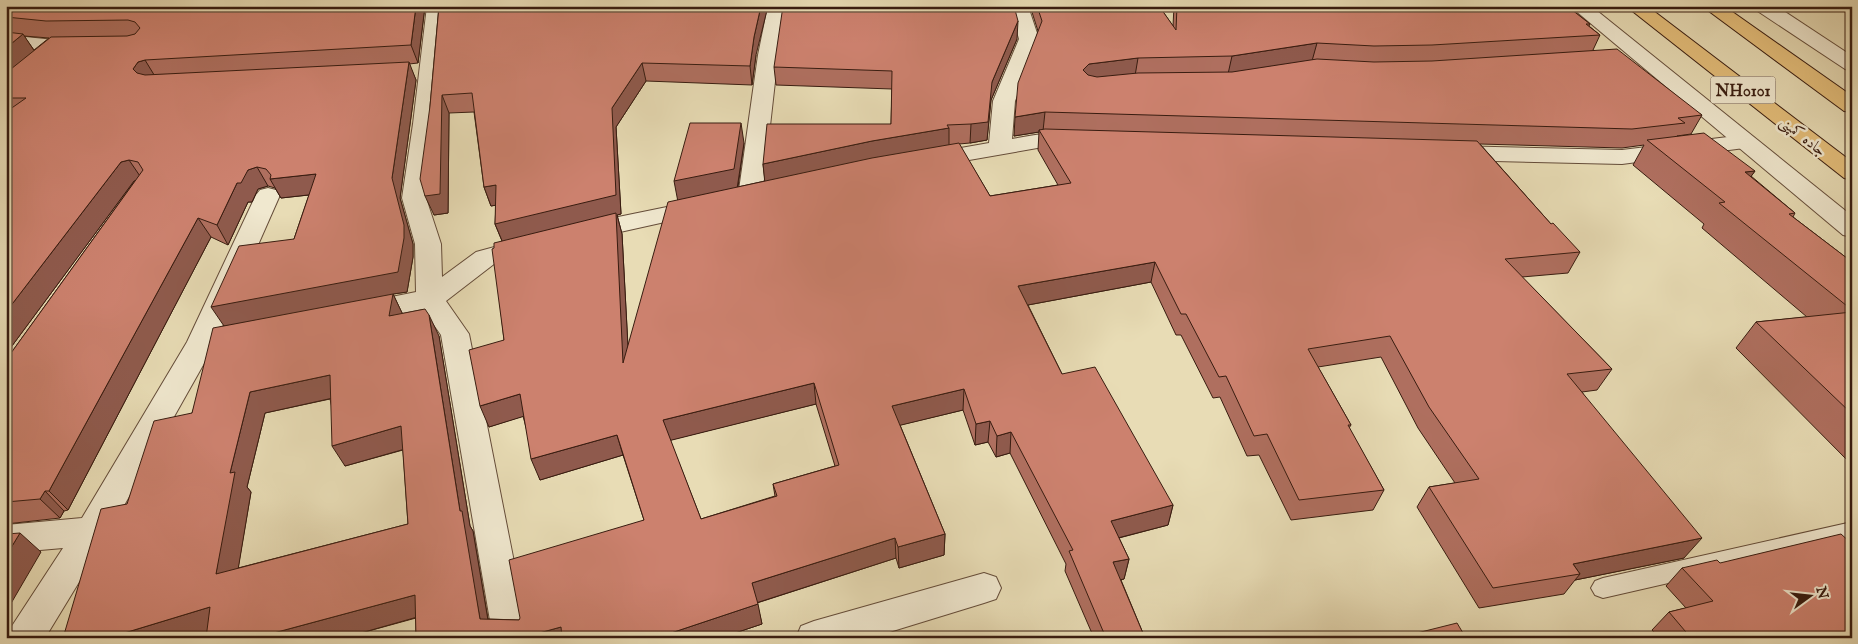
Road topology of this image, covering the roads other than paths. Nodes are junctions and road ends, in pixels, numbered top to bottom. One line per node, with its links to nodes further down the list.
1 (436, 6): 24 (street)
2 (777, 6): 24 (street)
3 (1019, 6): 18 (street)
4 (1579, 6): 11 (street)
5 (1635, 6): 21 (highway, جاده کمپنی / NH0101)
6 (1711, 6): 15 (highway, NH0101)
7 (1764, 6): 14 (street)
8 (6, 41): 10 (street)
9 (94, 46): 10 (street)
10 (58, 47): 13 (street)
11 (1642, 58): 12 (street); 17 (street)
12 (1613, 60)
13 (36, 65)
14 (1852, 65)
15 (1852, 106)
16 (1095, 141): 18 (street)
17 (1744, 142): 19 (street); 23 (street)
18 (1000, 148): 20 (street)
19 (1433, 152)
20 (903, 164)
21 (1852, 173)
22 (268, 195): 27 (street)
23 (1852, 229)
24 (430, 299): 25 (street); 34 (street)
25 (334, 317)
26 (268, 330): 27 (street)
27 (201, 343): 28 (street)
28 (92, 531): 30 (street); 33 (street)
29 (1852, 531): 32 (lane)
30 (6, 539)
31 (984, 588): 35 (street)
32 (1603, 588)
33 (25, 638)
34 (511, 638)
35 (814, 638)

